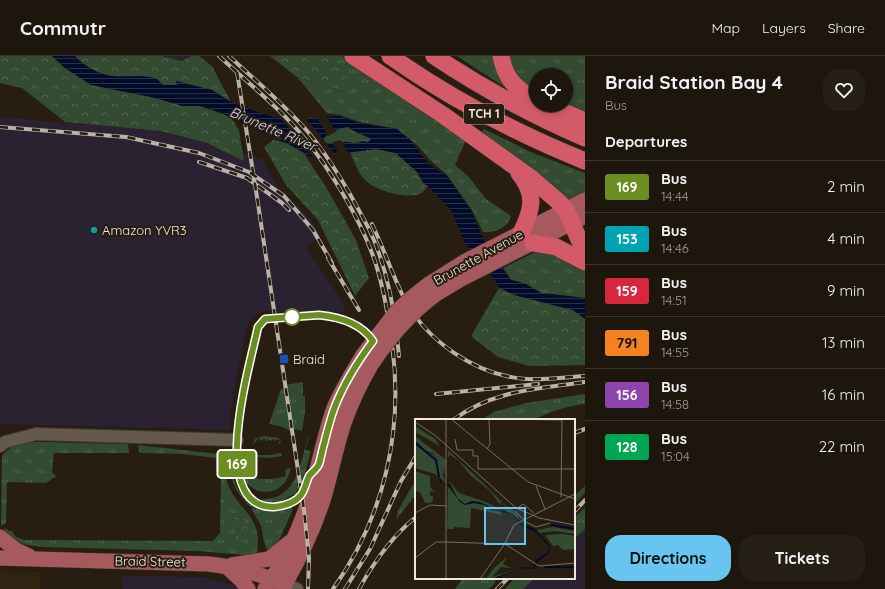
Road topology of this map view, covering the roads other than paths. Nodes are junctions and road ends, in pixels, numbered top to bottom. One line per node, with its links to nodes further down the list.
1 (353, 56): 10 (highway)
2 (390, 56): 9 (highway, TCH 1)
3 (434, 56): 8 (highway, TCH 1)
4 (501, 56): 5 (highway)
5 (529, 96)
6 (564, 112): 7 (highway)
7 (585, 121)
8 (585, 138)
9 (585, 162)
10 (511, 163): 12 (highway); 13 (highway)
11 (585, 200): 12 (main road, Brunette Avenue)
12 (574, 217): 13 (main road, Brunette Avenue); 14 (highway)
13 (527, 238): 15 (highway); 16 (main road, Brunette Avenue); 16 (main road, Brunette Avenue)
14 (585, 253)
15 (585, 262)
16 (457, 274): 17 (main road, Brunette Avenue, bridge)
17 (367, 360): 21 (main road, Brunette Avenue); 25 (main road, Brunette Avenue)
18 (237, 443): 19 (street)
19 (0, 446)
20 (0, 537): 23 (main road)
21 (294, 538): 24 (main road); 25 (main road, Brunette Avenue)
22 (0, 558): 23 (main road, Braid Street)
23 (36, 558): 24 (main road, Braid Street)
24 (226, 566): 25 (main road, Braid Street); 26 (main road)
25 (280, 586)
26 (248, 589)

